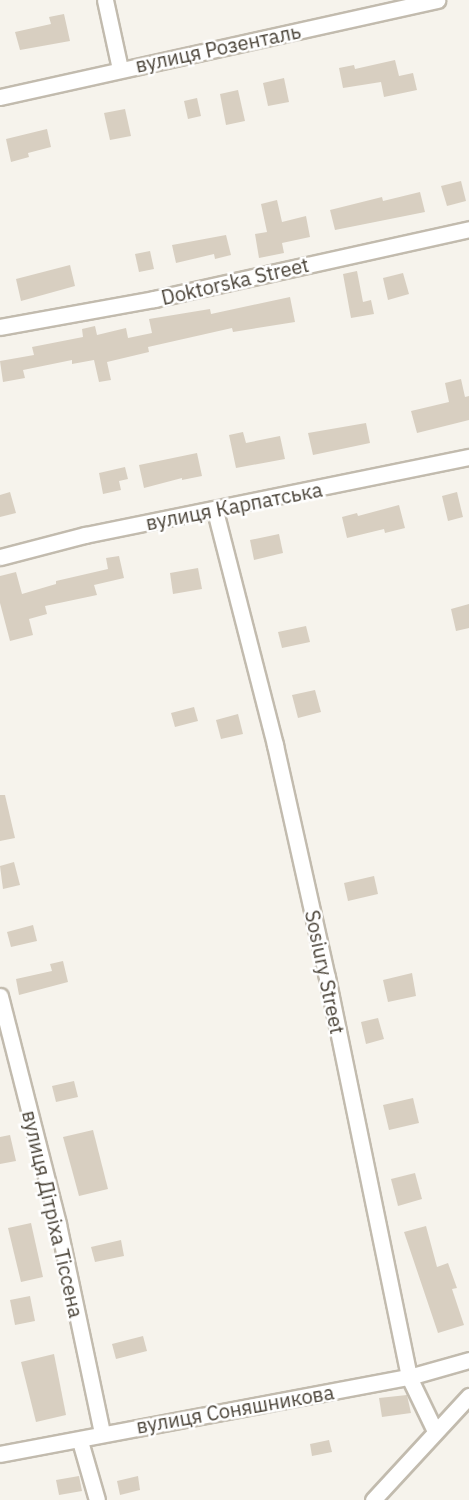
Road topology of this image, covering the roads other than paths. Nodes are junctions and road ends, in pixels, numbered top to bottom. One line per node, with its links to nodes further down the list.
1 (105, 0): 3 (street)
2 (437, 0): 3 (street, вулиця Розенталь)
3 (120, 69): 4 (street, вулиця Розенталь)
4 (0, 97)
5 (469, 229): 6 (street, Doktorska Street)
6 (0, 327)
7 (469, 458): 8 (street, вулиця Карпатська)
8 (215, 511): 9 (street, вулиця Карпатська); 12 (street, Sosiury Street)
9 (0, 557)
10 (0, 996): 15 (street, вулиця Дітріха Тіссена)
11 (469, 1360): 12 (street, вулиця Соняшникова)
12 (409, 1377): 14 (street, Sosiury Street); 15 (street, вулиця Соняшникова)
13 (469, 1396): 14 (street)
14 (435, 1431): 19 (street)
15 (102, 1433): 16 (street, вулиця Соняшникова)
16 (80, 1441): 17 (street, вулиця Соняшникова); 18 (street)
17 (0, 1454)
18 (97, 1500)
19 (373, 1500)

